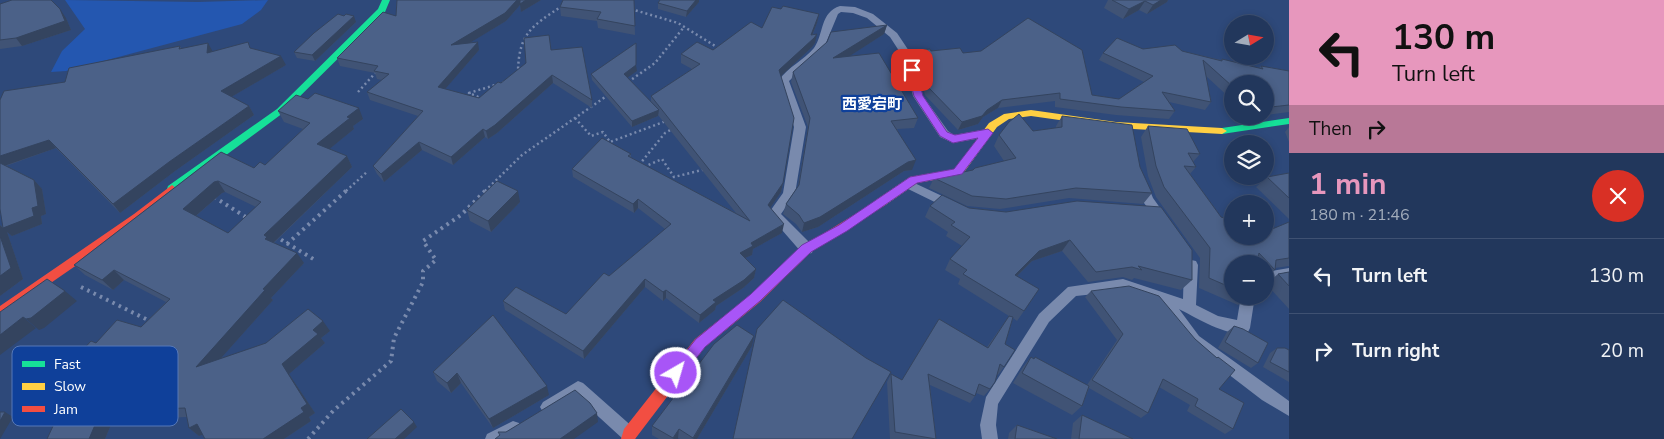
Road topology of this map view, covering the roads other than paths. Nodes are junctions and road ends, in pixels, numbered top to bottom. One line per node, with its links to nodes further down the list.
1 (386, 0): 19 (street)
2 (1289, 121): 3 (street)
3 (1131, 126): 4 (street); 5 (lane)
4 (988, 133): 7 (street); 12 (lane)
5 (1134, 143)
6 (1138, 169): 10 (lane)
7 (908, 184): 9 (lane); 12 (street)
8 (1137, 211): 10 (lane)
9 (964, 212)
10 (1157, 212): 11 (lane)
11 (1168, 228)
12 (807, 248): 21 (street)
13 (1185, 251): 18 (lane)
14 (1289, 272): 15 (lane)
15 (1274, 275)
16 (1161, 297): 18 (lane); 20 (lane); 23 (lane)
17 (1247, 305): 18 (lane)
18 (1189, 308)
19 (0, 313)
20 (1288, 408)
21 (629, 437): 22 (lane)
22 (493, 439)
23 (990, 439)

